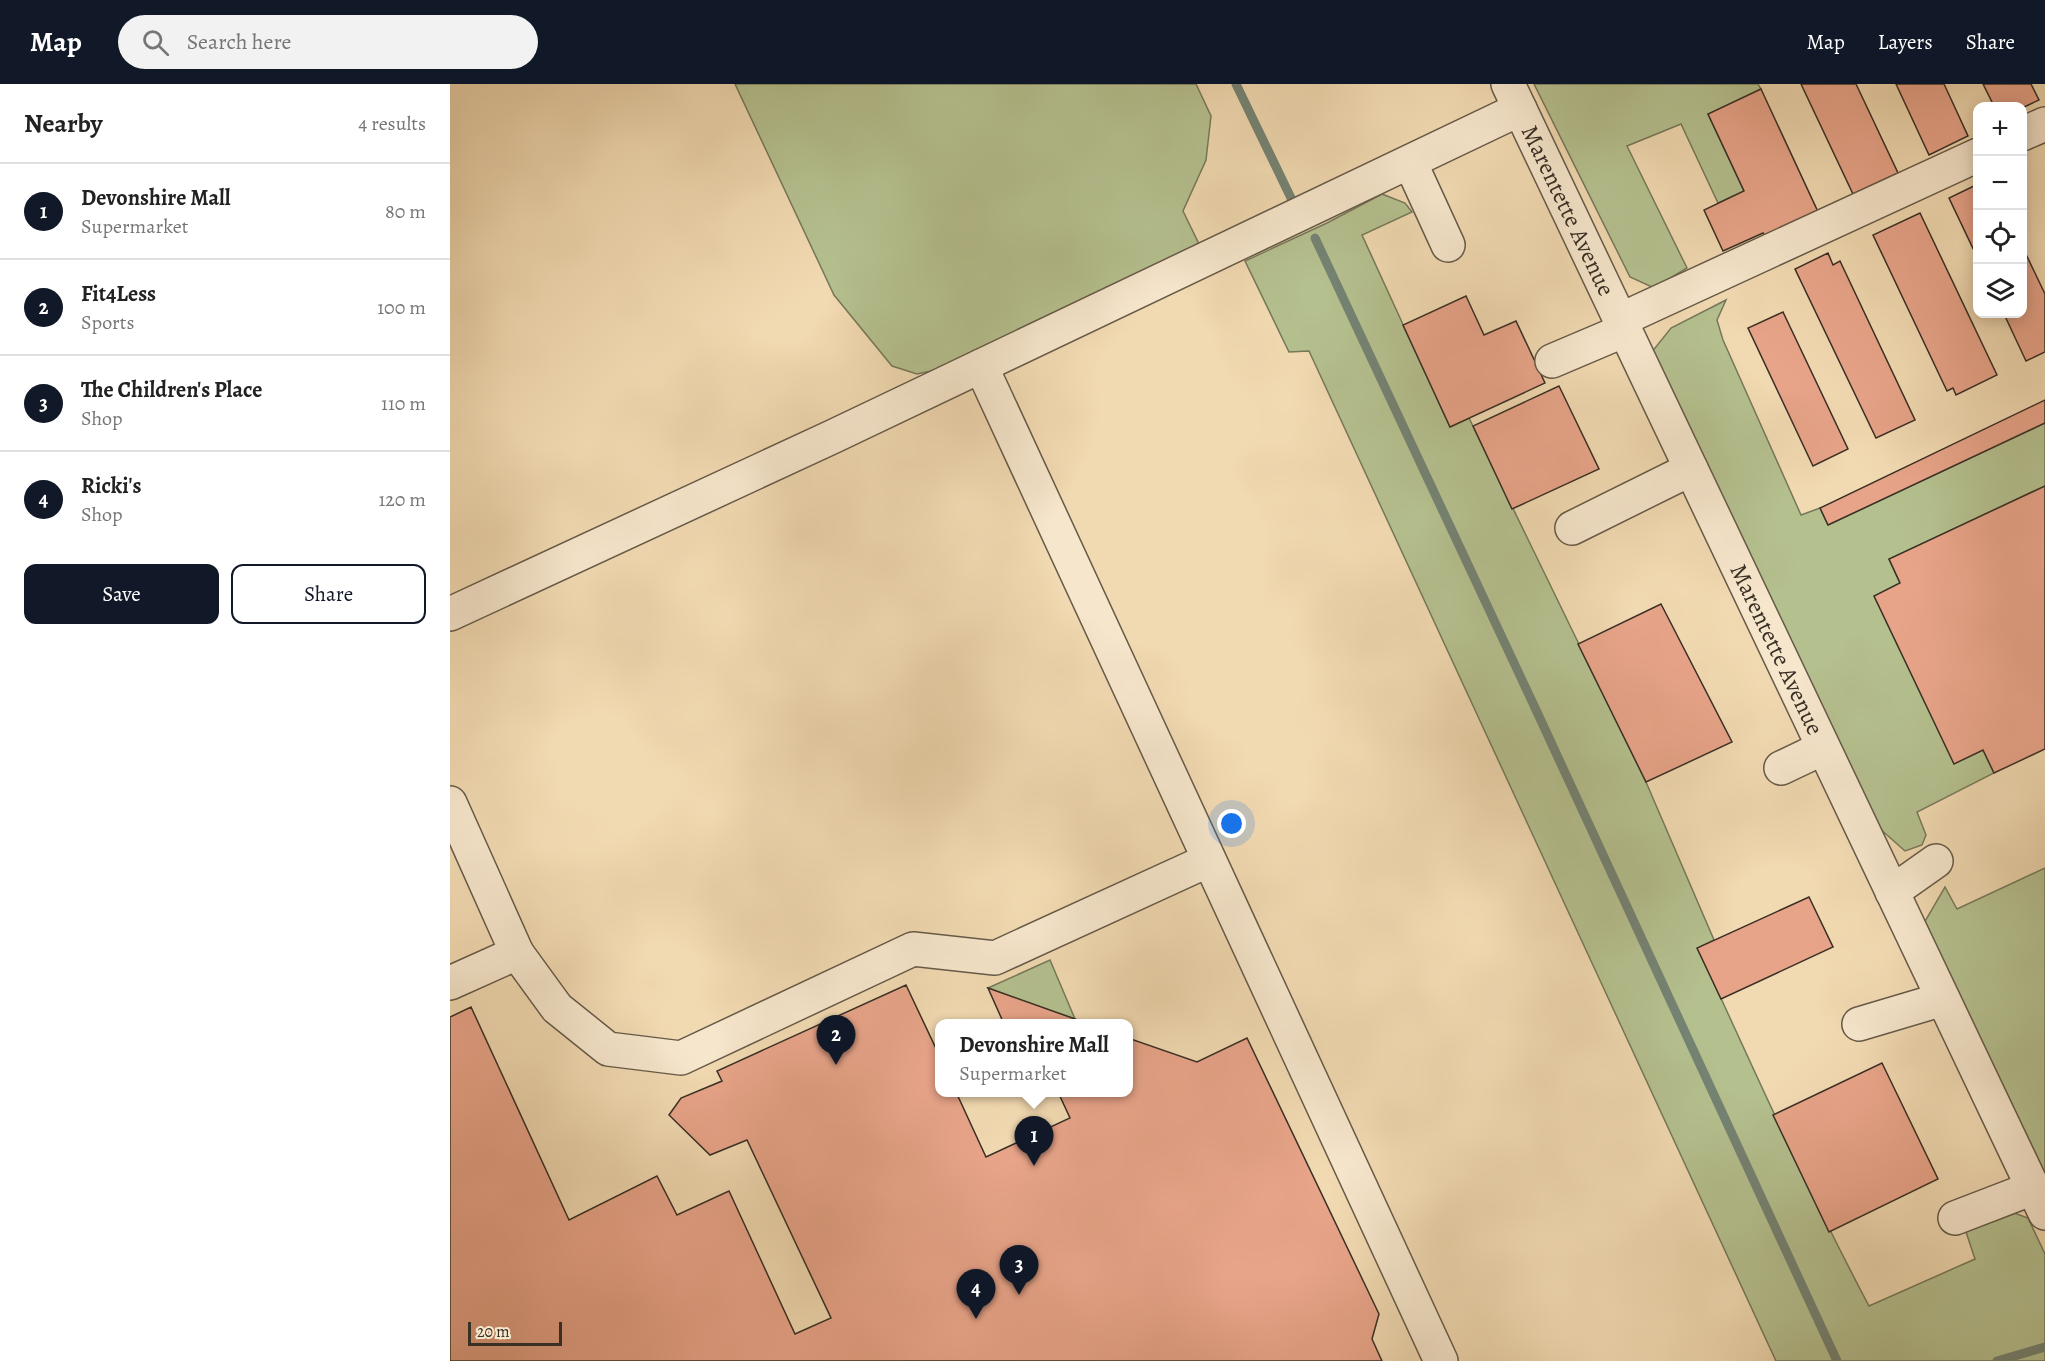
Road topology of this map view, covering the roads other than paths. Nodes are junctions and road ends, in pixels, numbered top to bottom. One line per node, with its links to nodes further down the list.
1 (1514, 97): 5 (street); 7 (street, Marentette Avenue)
2 (2045, 124): 3 (street)
3 (2027, 132)
4 (1975, 156): 7 (street)
5 (1410, 162): 6 (street); 9 (street)
6 (1448, 245)
7 (1622, 325): 8 (street); 10 (street, Marentette Avenue)
8 (1552, 361)
9 (981, 366): 12 (street); 16 (street)
10 (1691, 469): 11 (street); 13 (street, Marentette Avenue)
11 (1572, 528)
12 (450, 614)
13 (1823, 747): 14 (street); 18 (street, Marentette Avenue)
14 (1781, 768)
15 (450, 803): 19 (street)
16 (1209, 860): 19 (street); 25 (street)
17 (1936, 861): 18 (street)
18 (1892, 892): 21 (street, Marentette Avenue)
19 (517, 953): 20 (street)
20 (450, 983)
21 (1943, 999): 22 (street); 23 (street, Marentette Avenue)
22 (1859, 1024)
23 (2039, 1201): 24 (street)
24 (1954, 1218)
25 (1441, 1361)

